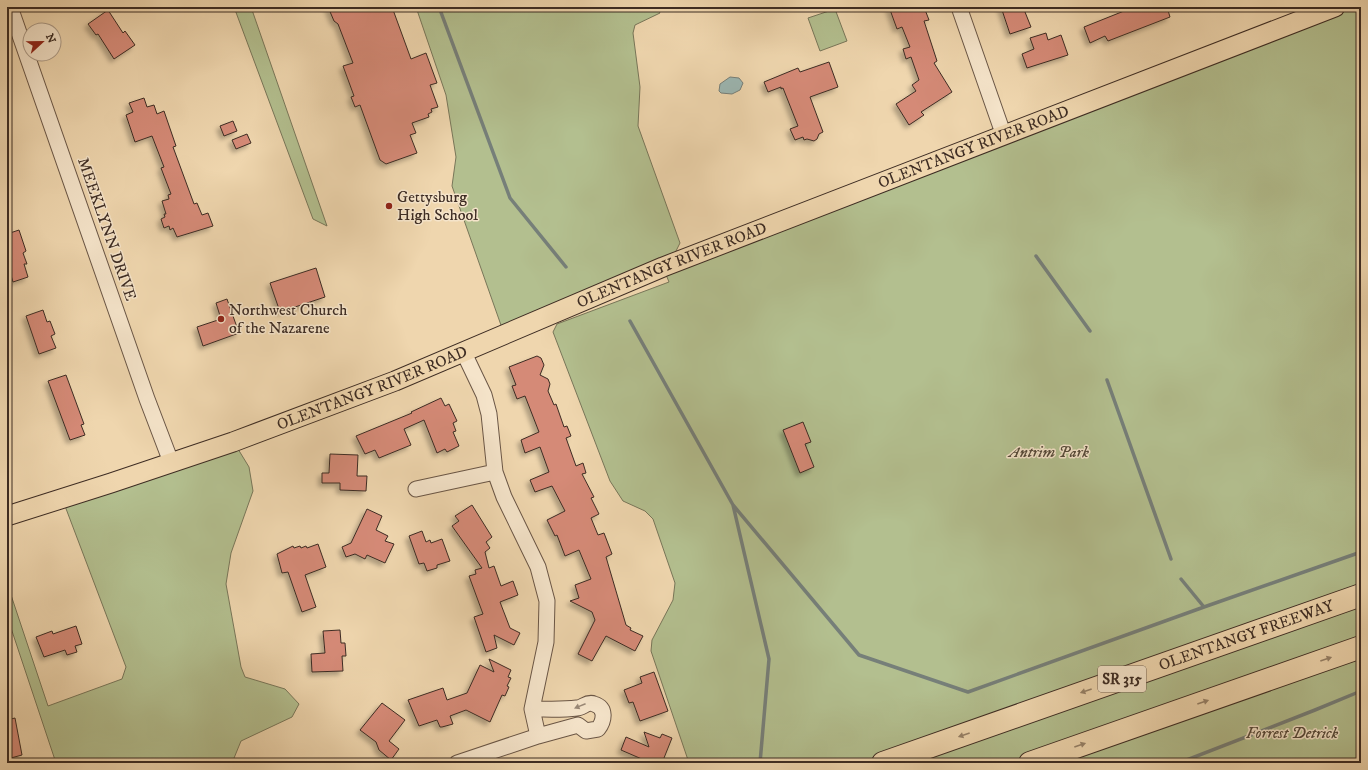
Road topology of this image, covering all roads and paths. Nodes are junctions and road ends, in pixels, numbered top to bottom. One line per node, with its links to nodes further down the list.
1 (10, 7): 6 (street, MEEKLYNN DRIVE)
2 (959, 7): 4 (street)
3 (1335, 7): 4 (main road, OLENTANGY RIVER ROAD)
4 (1004, 136): 5 (main road, OLENTANGY RIVER ROAD)
5 (464, 351): 6 (main road, OLENTANGY RIVER ROAD); 7 (street)
6 (171, 462): 9 (main road, OLENTANGY RIVER ROAD)
7 (495, 472): 8 (street); 12 (street)
8 (416, 489)
9 (7, 516)
10 (1361, 595): 15 (highway, OLENTANGY FREEWAY / SR 315, one-way to 15)
11 (1361, 647): 16 (highway, one-way to 11)
12 (532, 709): 13 (street); 13 (street, one-way to 12)
13 (538, 736): 14 (street)
14 (457, 763)
15 (882, 763)
16 (1030, 763)

